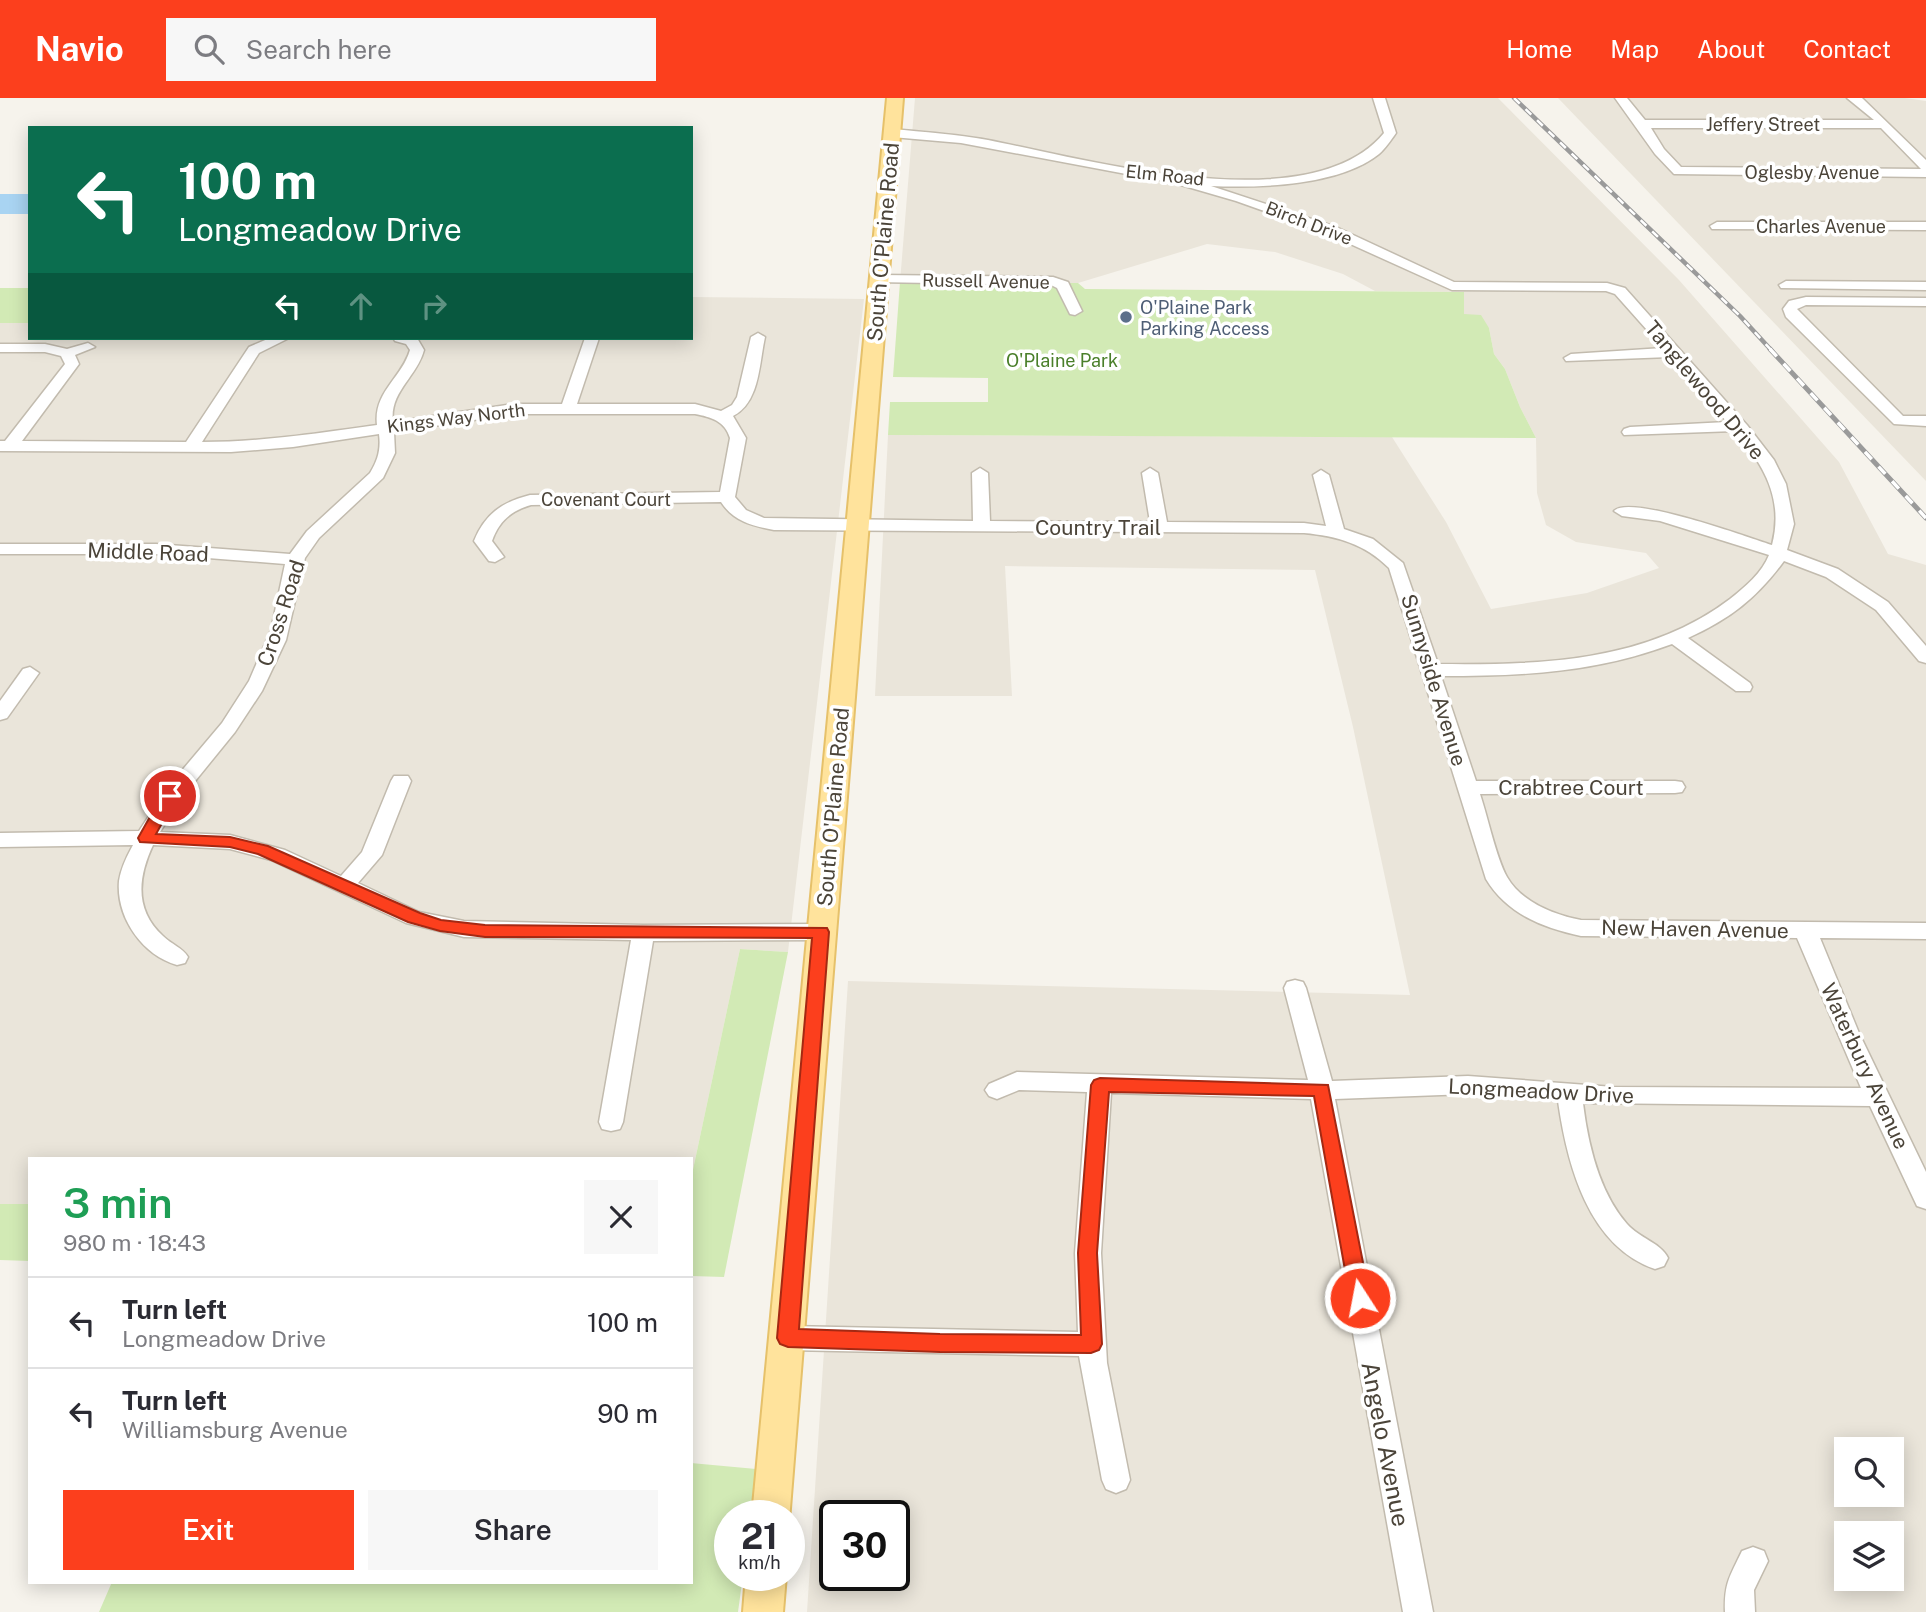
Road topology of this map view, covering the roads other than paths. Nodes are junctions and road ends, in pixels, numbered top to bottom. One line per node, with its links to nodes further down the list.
1 (895, 98): 7 (main road, South O'Plaine Road)
2 (1379, 98): 10 (street, Elm Road)
3 (1621, 98): 5 (street, Oglesby Avenue)
4 (1853, 98): 6 (street)
5 (1642, 124): 6 (street, Jeffery Street); 9 (street, Oglesby Avenue)
6 (1884, 124): 8 (street)
7 (892, 133): 10 (street, Elm Road); 13 (main road, South O'Plaine Road)
8 (1926, 167)
9 (1926, 173)
10 (1173, 180): 17 (street, Birch Drive)
11 (1717, 226): 12 (street, Charles Avenue)
12 (1926, 226)
13 (880, 279): 18 (street, Russell Avenue); 41 (main road, South O'Plaine Road)
14 (1786, 285): 15 (street)
15 (1926, 286)
16 (1926, 302): 30 (street)
17 (1631, 303): 25 (street, Tanglewood Drive)
18 (1075, 311)
19 (758, 337): 29 (street)
20 (271, 340): 35 (street)
21 (412, 340): 32 (street, Cross Road)
22 (591, 340): 28 (street)
23 (88, 347): 26 (street)
24 (0, 348): 26 (street)
25 (1674, 352): 27 (street); 31 (street, Tanglewood Drive)
26 (67, 353): 34 (street)
27 (1571, 358)
28 (568, 408): 29 (street, Kings Way North); 32 (street, Kings Way North)
29 (722, 416): 39 (street)
30 (1926, 421)
31 (1737, 426): 33 (street); 46 (street, Tanglewood Drive)
32 (387, 427): 35 (street, Kings Way North); 48 (street, Cross Road)
33 (1630, 432)
34 (5, 446): 35 (street, Kings Way North)
35 (191, 447)
36 (980, 473): 42 (street)
37 (1150, 473): 43 (street)
38 (1321, 475): 44 (street)
39 (727, 497): 41 (street); 47 (street, Covenant Court)
40 (1622, 511): 46 (street)
41 (859, 526): 42 (street, Country Trail); 64 (main road, South O'Plaine Road)
42 (982, 526): 43 (street, Country Trail)
43 (1159, 527): 44 (street, Country Trail)
44 (1336, 532): 51 (street, Sunnyside Avenue)
45 (0, 549): 48 (street, Middle Road)
46 (1780, 553): 49 (street, Tanglewood Drive); 50 (street)
47 (495, 557)
48 (295, 560): 58 (street, Cross Road)
49 (1674, 637): 51 (street, Tanglewood Drive); 53 (street)
50 (1926, 657)
51 (1431, 670): 57 (street, Sunnyside Avenue)
52 (30, 673): 54 (street)
53 (1743, 687)
54 (0, 714)
55 (401, 781): 61 (street)
56 (1675, 787): 57 (street, Crabtree Court)
57 (1468, 788): 60 (street, Sunnyside Avenue)
58 (145, 838): 59 (street); 61 (street); 66 (street, Cross Road)
59 (0, 840)
60 (1492, 863): 62 (street, New Haven Avenue)
61 (344, 886): 65 (street)
62 (1806, 931): 63 (street, New Haven Avenue); 72 (street, Waterbury Avenue)
63 (1926, 931)
64 (821, 932): 65 (street); 76 (main road, South O'Plaine Road)
65 (643, 933): 73 (street)
66 (177, 957)
67 (1295, 988): 70 (street, Angelo Avenue)
68 (1100, 1085): 69 (street, Longmeadow Drive); 70 (street, Longmeadow Drive); 77 (street)
69 (997, 1090)
70 (1322, 1090): 71 (street, Longmeadow Drive); 83 (street, Angelo Avenue)
71 (1569, 1092): 72 (street, Longmeadow Drive); 75 (street)
72 (1877, 1097): 74 (street, Waterbury Avenue)
73 (611, 1122)
74 (1926, 1199)
75 (1655, 1258)
76 (788, 1338): 77 (street); 79 (main road, South O'Plaine Road)
77 (1091, 1344): 78 (street)
78 (1116, 1480)
79 (773, 1500)
80 (1753, 1561): 84 (street)
81 (765, 1591): 82 (main road)
82 (763, 1612)
83 (1418, 1612)
84 (1740, 1612)

